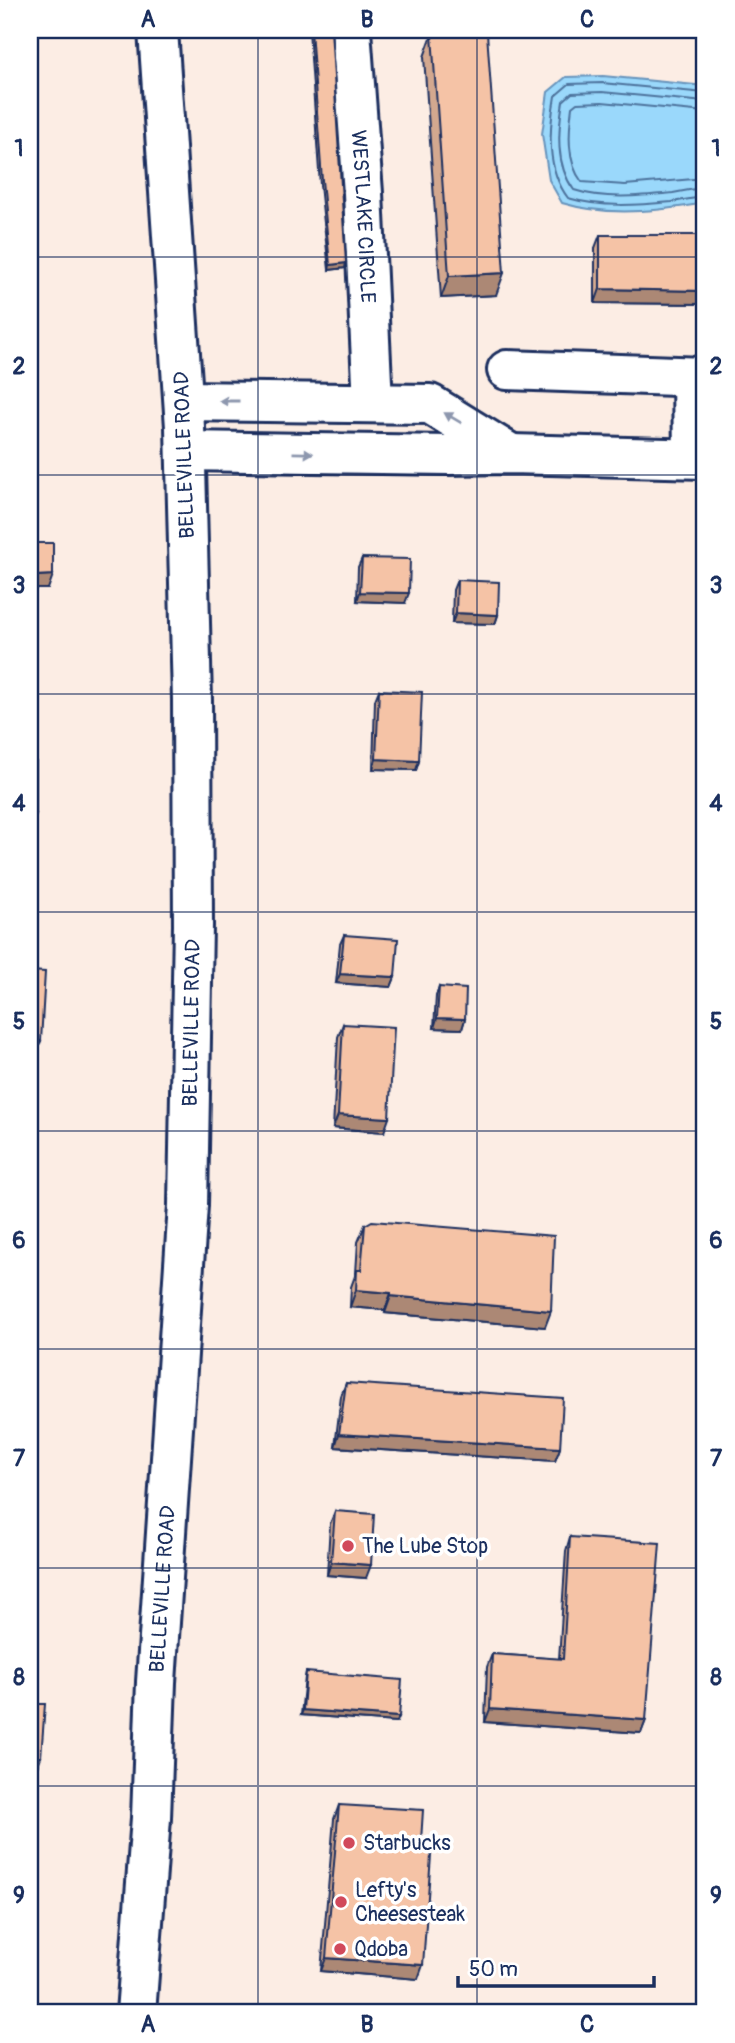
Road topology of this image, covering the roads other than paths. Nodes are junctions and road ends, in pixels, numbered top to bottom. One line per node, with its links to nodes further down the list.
1 (158, 30): 5 (main road, BELLEVILLE ROAD)
2 (351, 30): 6 (main road, WESTLAKE CIRCLE)
3 (507, 370): 4 (main road)
4 (699, 377): 9 (main road)
5 (184, 401): 6 (main road, one-way to 5); 7 (main road, BELLEVILLE ROAD)
6 (373, 403): 8 (main road, one-way to 6)
7 (186, 451): 8 (main road, one-way to 8); 10 (main road, BELLEVILLE ROAD)
8 (511, 454): 9 (main road)
9 (699, 458)
10 (136, 2013)

